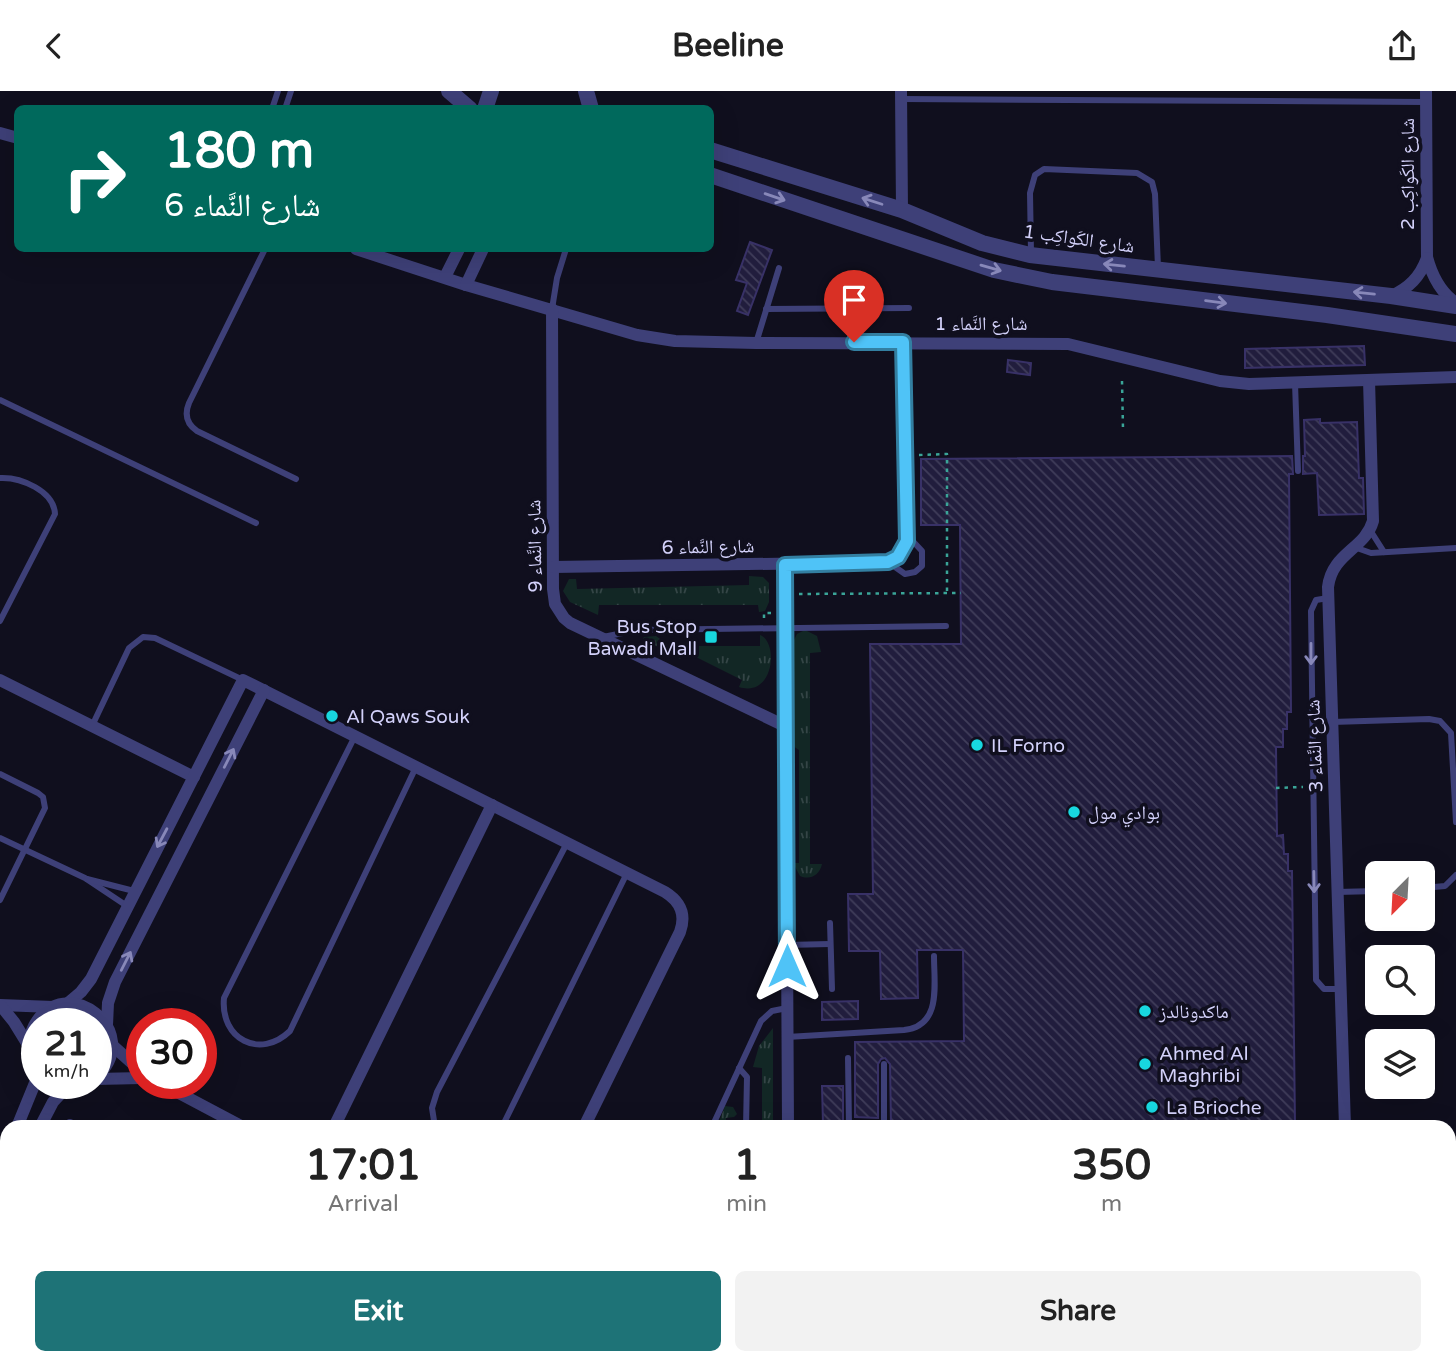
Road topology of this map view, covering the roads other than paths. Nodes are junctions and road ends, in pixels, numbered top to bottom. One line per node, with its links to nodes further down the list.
1 (449, 91): 6 (street)
2 (1220, 91): 5 (lane)
3 (901, 95): 5 (lane); 9 (street)
4 (1426, 96): 5 (lane); 16 (street, شارع الكَواكِب 2)
5 (1220, 101)
6 (465, 105)
7 (714, 151): 9 (street, شارع الكَواكِب 1, one-way to 7)
8 (714, 176): 26 (street, one-way to 26)
9 (902, 211): 15 (street, شارع الكَواكِب 1)
10 (264, 252): 35 (lane)
11 (366, 252): 19 (street, شارع النَّماء 1)
12 (458, 252): 19 (street)
13 (482, 252): 20 (street)
14 (565, 252): 24 (lane)
15 (1030, 255): 18 (street, شارع الكَواكِب 1, one-way to 15); 18 (lane)
16 (1427, 257): 21 (street, شارع الكَواكِب 2); 22 (street, شارع الكَواكِب 2)
17 (779, 268): 25 (lane)
18 (1158, 270): 21 (street, شارع الكَواكِب 1, one-way to 18)
19 (445, 277): 20 (street, شارع النَّماء 1)
20 (466, 285): 24 (street, شارع النَّماء 1)
21 (1391, 296): 22 (street, شارع الكَواكِب 1)
22 (1456, 304)
23 (909, 307): 25 (lane)
24 (552, 309): 28 (street, شارع النَّماء 1); 44 (street, شارع النَّماء 9)
25 (766, 309): 28 (lane)
26 (1456, 334)
27 (903, 342): 28 (street, شارع النَّماء 1); 31 (street, شارع النَّماء 1); 38 (street)
28 (756, 343)
29 (1456, 377): 30 (street, شارع النَّماء 1)
30 (1369, 380): 31 (street, شارع النَّماء 1); 37 (street)
31 (1295, 383): 33 (lane)
32 (0, 400): 36 (lane)
33 (1298, 471)
34 (0, 478): 46 (lane)
35 (296, 479)
36 (256, 523)
37 (1370, 530): 39 (street, شارع النَّماء 3); 41 (lane)
38 (907, 535): 42 (street); 42 (lane)
39 (1353, 547): 41 (lane); 45 (street, شارع النَّماء 3)
40 (1456, 548): 41 (lane)
41 (1384, 552)
42 (888, 562): 43 (street, شارع النَّماء 6)
43 (785, 565): 44 (street, شارع النَّماء 6); 47 (street)
44 (553, 567): 49 (street, شارع النَّماء 9)
45 (1328, 598): 53 (street, شارع النَّماء 3); 79 (lane, one-way to 79)
46 (0, 621)
47 (785, 626): 48 (lane); 49 (lane); 55 (street)
48 (946, 626)
49 (601, 638): 55 (street, شارع النَّماء 9)
50 (0, 680): 54 (street)
51 (243, 680): 52 (street); 54 (lane); 59 (street)
52 (264, 690): 56 (street); 84 (street, one-way to 52)
53 (1332, 722): 61 (lane); 71 (street, شارع النَّماء 3)
54 (92, 726): 59 (street)
55 (785, 726): 76 (street)
56 (355, 736): 57 (street); 57 (lane)
57 (416, 767): 60 (street)
58 (0, 774): 64 (lane)
59 (194, 777): 69 (street, one-way to 69)
60 (492, 805): 63 (street); 99 (street)
61 (1456, 821)
62 (0, 838): 64 (lane)
63 (567, 843): 65 (street); 100 (lane)
64 (25, 850): 67 (lane); 72 (lane)
65 (626, 873): 101 (lane); 102 (street)
66 (1456, 874): 68 (lane)
67 (85, 878): 69 (lane); 73 (lane)
68 (1435, 887)
69 (134, 891): 73 (street)
70 (1365, 892): 71 (lane)
71 (1337, 893): 79 (street, شارع النَّماء 3)
72 (0, 900)
73 (127, 906): 80 (street)
74 (830, 923): 75 (lane)
75 (830, 944): 76 (lane); 78 (lane)
76 (786, 945): 85 (street)
77 (934, 956): 87 (lane)
78 (832, 989)
79 (1340, 989): 108 (street, شارع النَّماء 3)
80 (68, 1003): 82 (street); 83 (street)
81 (1, 1005): 82 (street); 86 (street)
82 (54, 1007)
83 (90, 1008)
84 (108, 1008)
85 (787, 1008): 87 (street); 92 (lane)
86 (21, 1033)
87 (787, 1037): 105 (street)
88 (112, 1045): 89 (street)
89 (126, 1058)
90 (848, 1058): 106 (lane)
91 (884, 1064): 107 (lane)
92 (739, 1068): 103 (lane); 104 (lane)
93 (28, 1099): 96 (street)
94 (55, 1099): 97 (street)
95 (190, 1099): 98 (street)
96 (20, 1120)
97 (44, 1120)
98 (230, 1120)
99 (337, 1120)
100 (434, 1120)
101 (505, 1120)
102 (587, 1120)
103 (715, 1120)
104 (746, 1120)
105 (788, 1120)
106 (849, 1120)
107 (884, 1120)
108 (1345, 1120)

